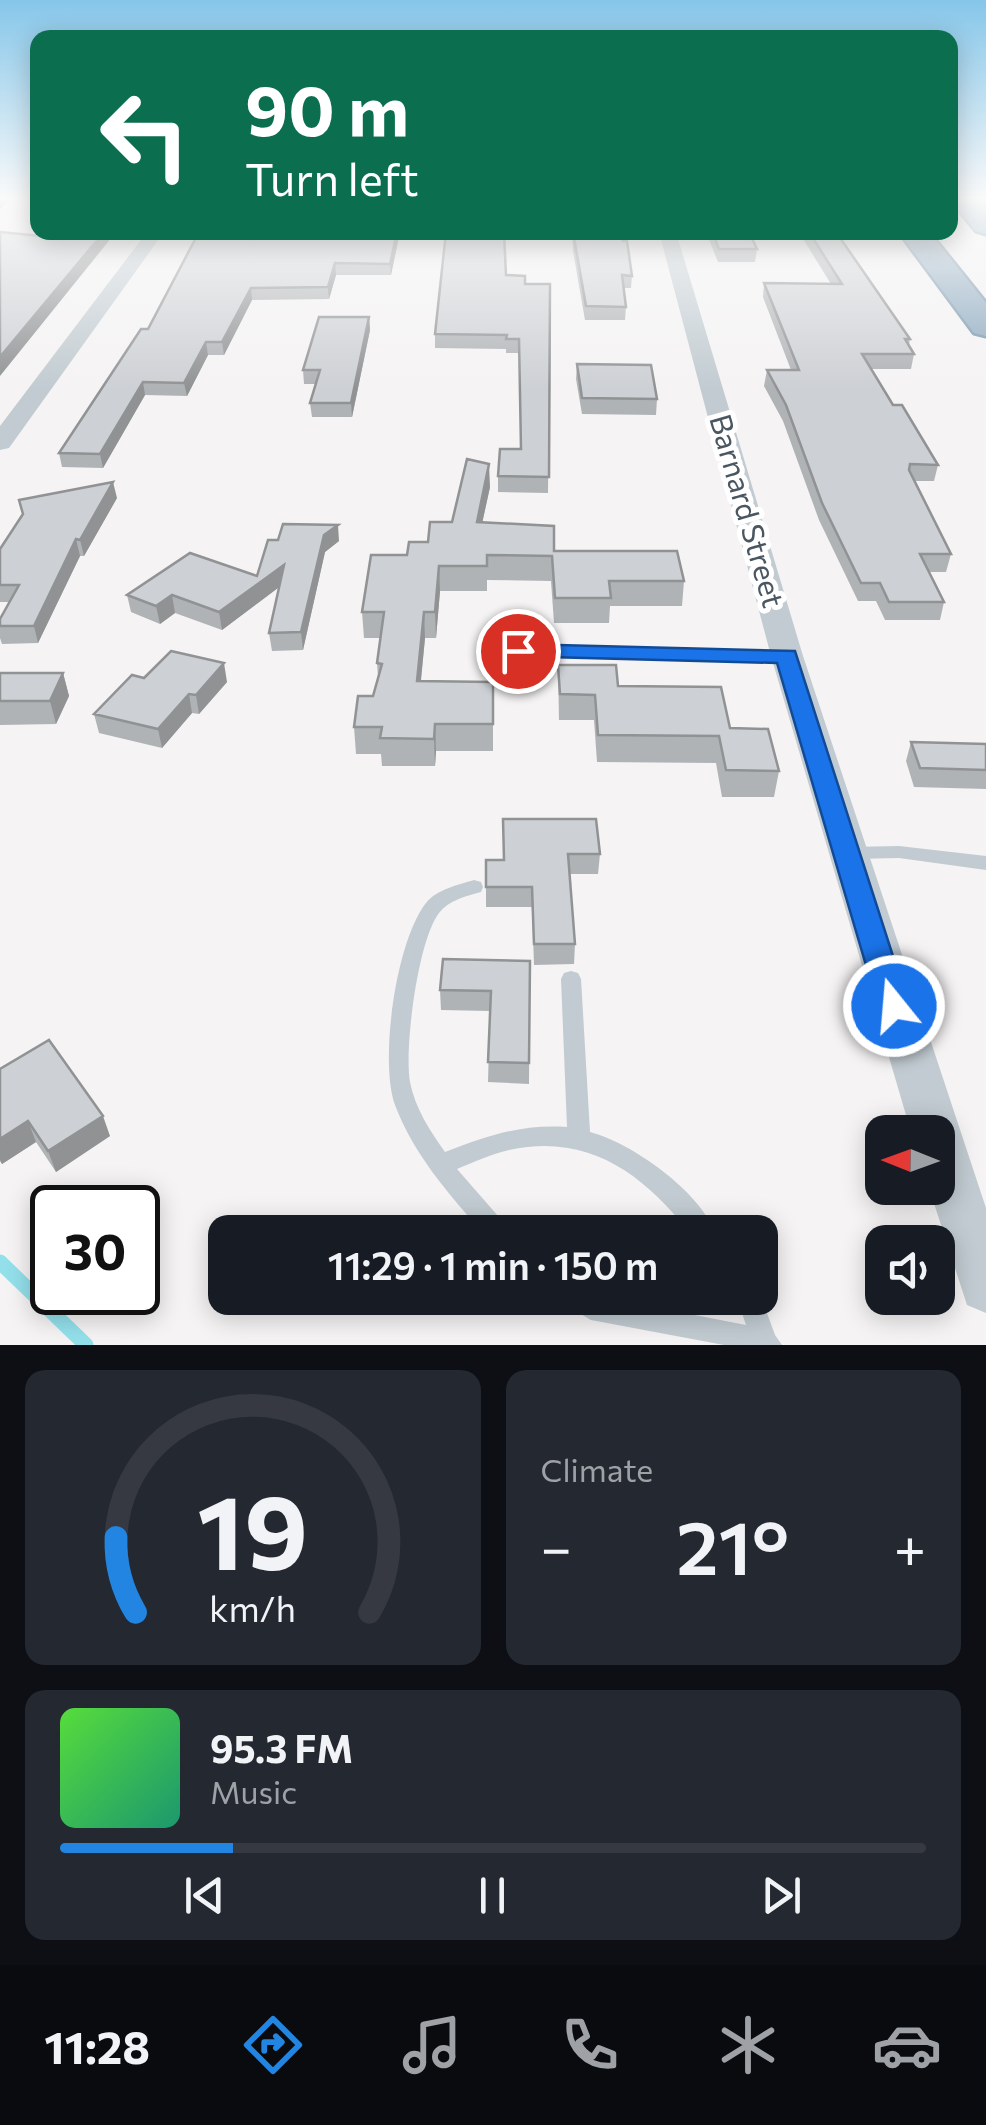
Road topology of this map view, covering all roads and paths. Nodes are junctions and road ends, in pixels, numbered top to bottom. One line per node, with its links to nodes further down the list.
1 (133, 263): 7 (street)
2 (676, 263): 9 (street, Barnard Street)
3 (922, 263): 5 (highway)
4 (937, 263): 5 (highway)
5 (962, 296): 6 (highway)
6 (986, 326)
7 (0, 443)
8 (518, 651): 9 (lane)
9 (787, 656): 10 (street, Barnard Street)
10 (847, 854): 11 (lane); 14 (street, Barnard Street)
11 (985, 864)
12 (474, 887): 16 (lane)
13 (571, 979): 15 (lane)
14 (929, 1115)
15 (579, 1136): 16 (lane); 19 (lane)
16 (439, 1165): 18 (lane)
17 (955, 1193): 20 (street, Barnard Street)
18 (482, 1215)
19 (690, 1215)
20 (986, 1286)
21 (633, 1315): 23 (lane)
22 (756, 1315): 23 (lane)
23 (767, 1344)

